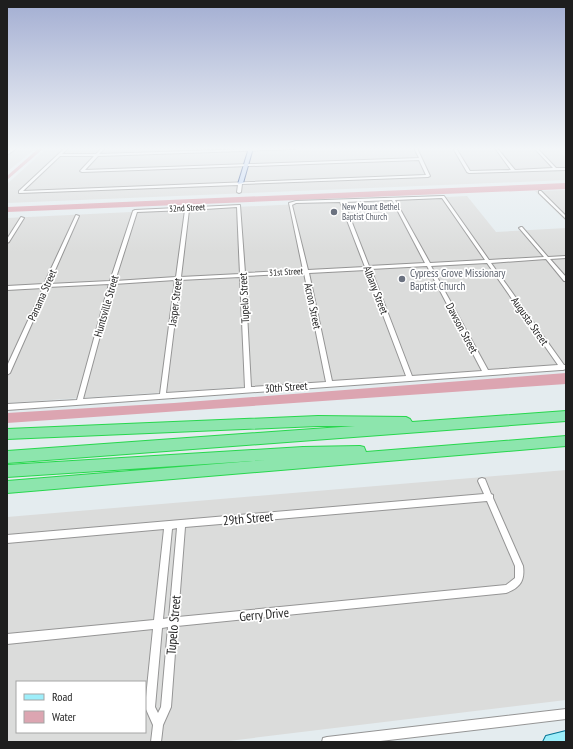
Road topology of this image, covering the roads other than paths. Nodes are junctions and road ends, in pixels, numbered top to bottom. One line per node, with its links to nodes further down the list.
1 (29, 183): 2 (street)
2 (240, 183): 3 (street)
3 (239, 192)
4 (540, 192): 12 (street)
5 (393, 198): 6 (street); 17 (street, Augusta Street); 18 (street, Dawson Street)
6 (342, 200): 19 (street, Albany Street); 20 (street, Acron Street)
7 (239, 206): 8 (street, 32nd Street); 21 (street, Tupelo Street)
8 (187, 208): 9 (street, 32nd Street); 22 (street, Jasper Street)
9 (135, 211): 24 (street, Huntsville Street)
10 (77, 216): 25 (street, Panama Street)
11 (22, 218): 14 (street)
12 (566, 218)
13 (521, 228): 16 (street)
14 (7, 242)
15 (566, 257): 16 (street, 31st Street)
16 (547, 258): 17 (street, 31st Street); 23 (street)
17 (488, 262): 18 (street, 31st Street); 27 (street, Augusta Street)
18 (428, 265): 19 (street, 31st Street); 29 (street, Dawson Street)
19 (367, 268): 20 (street, 31st Street); 30 (street, Albany Street)
20 (306, 271): 21 (street, 31st Street); 31 (street, Acron Street)
21 (243, 275): 22 (street, 31st Street); 32 (street, Tupelo Street)
22 (178, 279): 24 (street, 31st Street); 33 (street, Jasper Street)
23 (566, 280)
24 (112, 282): 25 (street, 31st Street); 34 (street, Huntsville Street)
25 (47, 286): 26 (street, 31st Street); 28 (street, Panama Street)
26 (7, 288)
27 (564, 368): 29 (street, 30th Street)
28 (7, 373)
29 (486, 373): 30 (street, 30th Street)
30 (410, 378): 31 (street, 30th Street)
31 (329, 384): 32 (street, 30th Street)
32 (248, 390): 33 (street, 30th Street)
33 (163, 396): 34 (street, 30th Street)
34 (80, 402): 35 (street, 30th Street)
35 (7, 407)
36 (566, 416): 37 (highway)
37 (474, 423): 38 (highway); 42 (highway)
38 (7, 434)
39 (566, 441): 40 (highway)
40 (468, 449): 44 (highway); 46 (highway)
41 (7, 454): 42 (highway)
42 (37, 455): 43 (highway)
43 (7, 457)
44 (7, 471)
45 (482, 480): 47 (street)
46 (7, 487)
47 (490, 497): 48 (street, 29th Street); 51 (street, Gerry Drive)
48 (181, 524): 49 (street, 29th Street); 51 (street, Tupelo Street)
49 (168, 525): 50 (street, 29th Street); 52 (street, Tupelo Street)
50 (7, 539)
51 (173, 622): 52 (street, Gerry Drive); 55 (street, Tupelo Street)
52 (158, 624): 53 (street, Gerry Drive); 55 (street, Tupelo Street)
53 (7, 639)
54 (566, 714): 58 (street)
55 (158, 724): 57 (street, Tupelo Street)
56 (566, 740): 59 (main road)
57 (156, 742)
58 (327, 742)
59 (552, 742)

